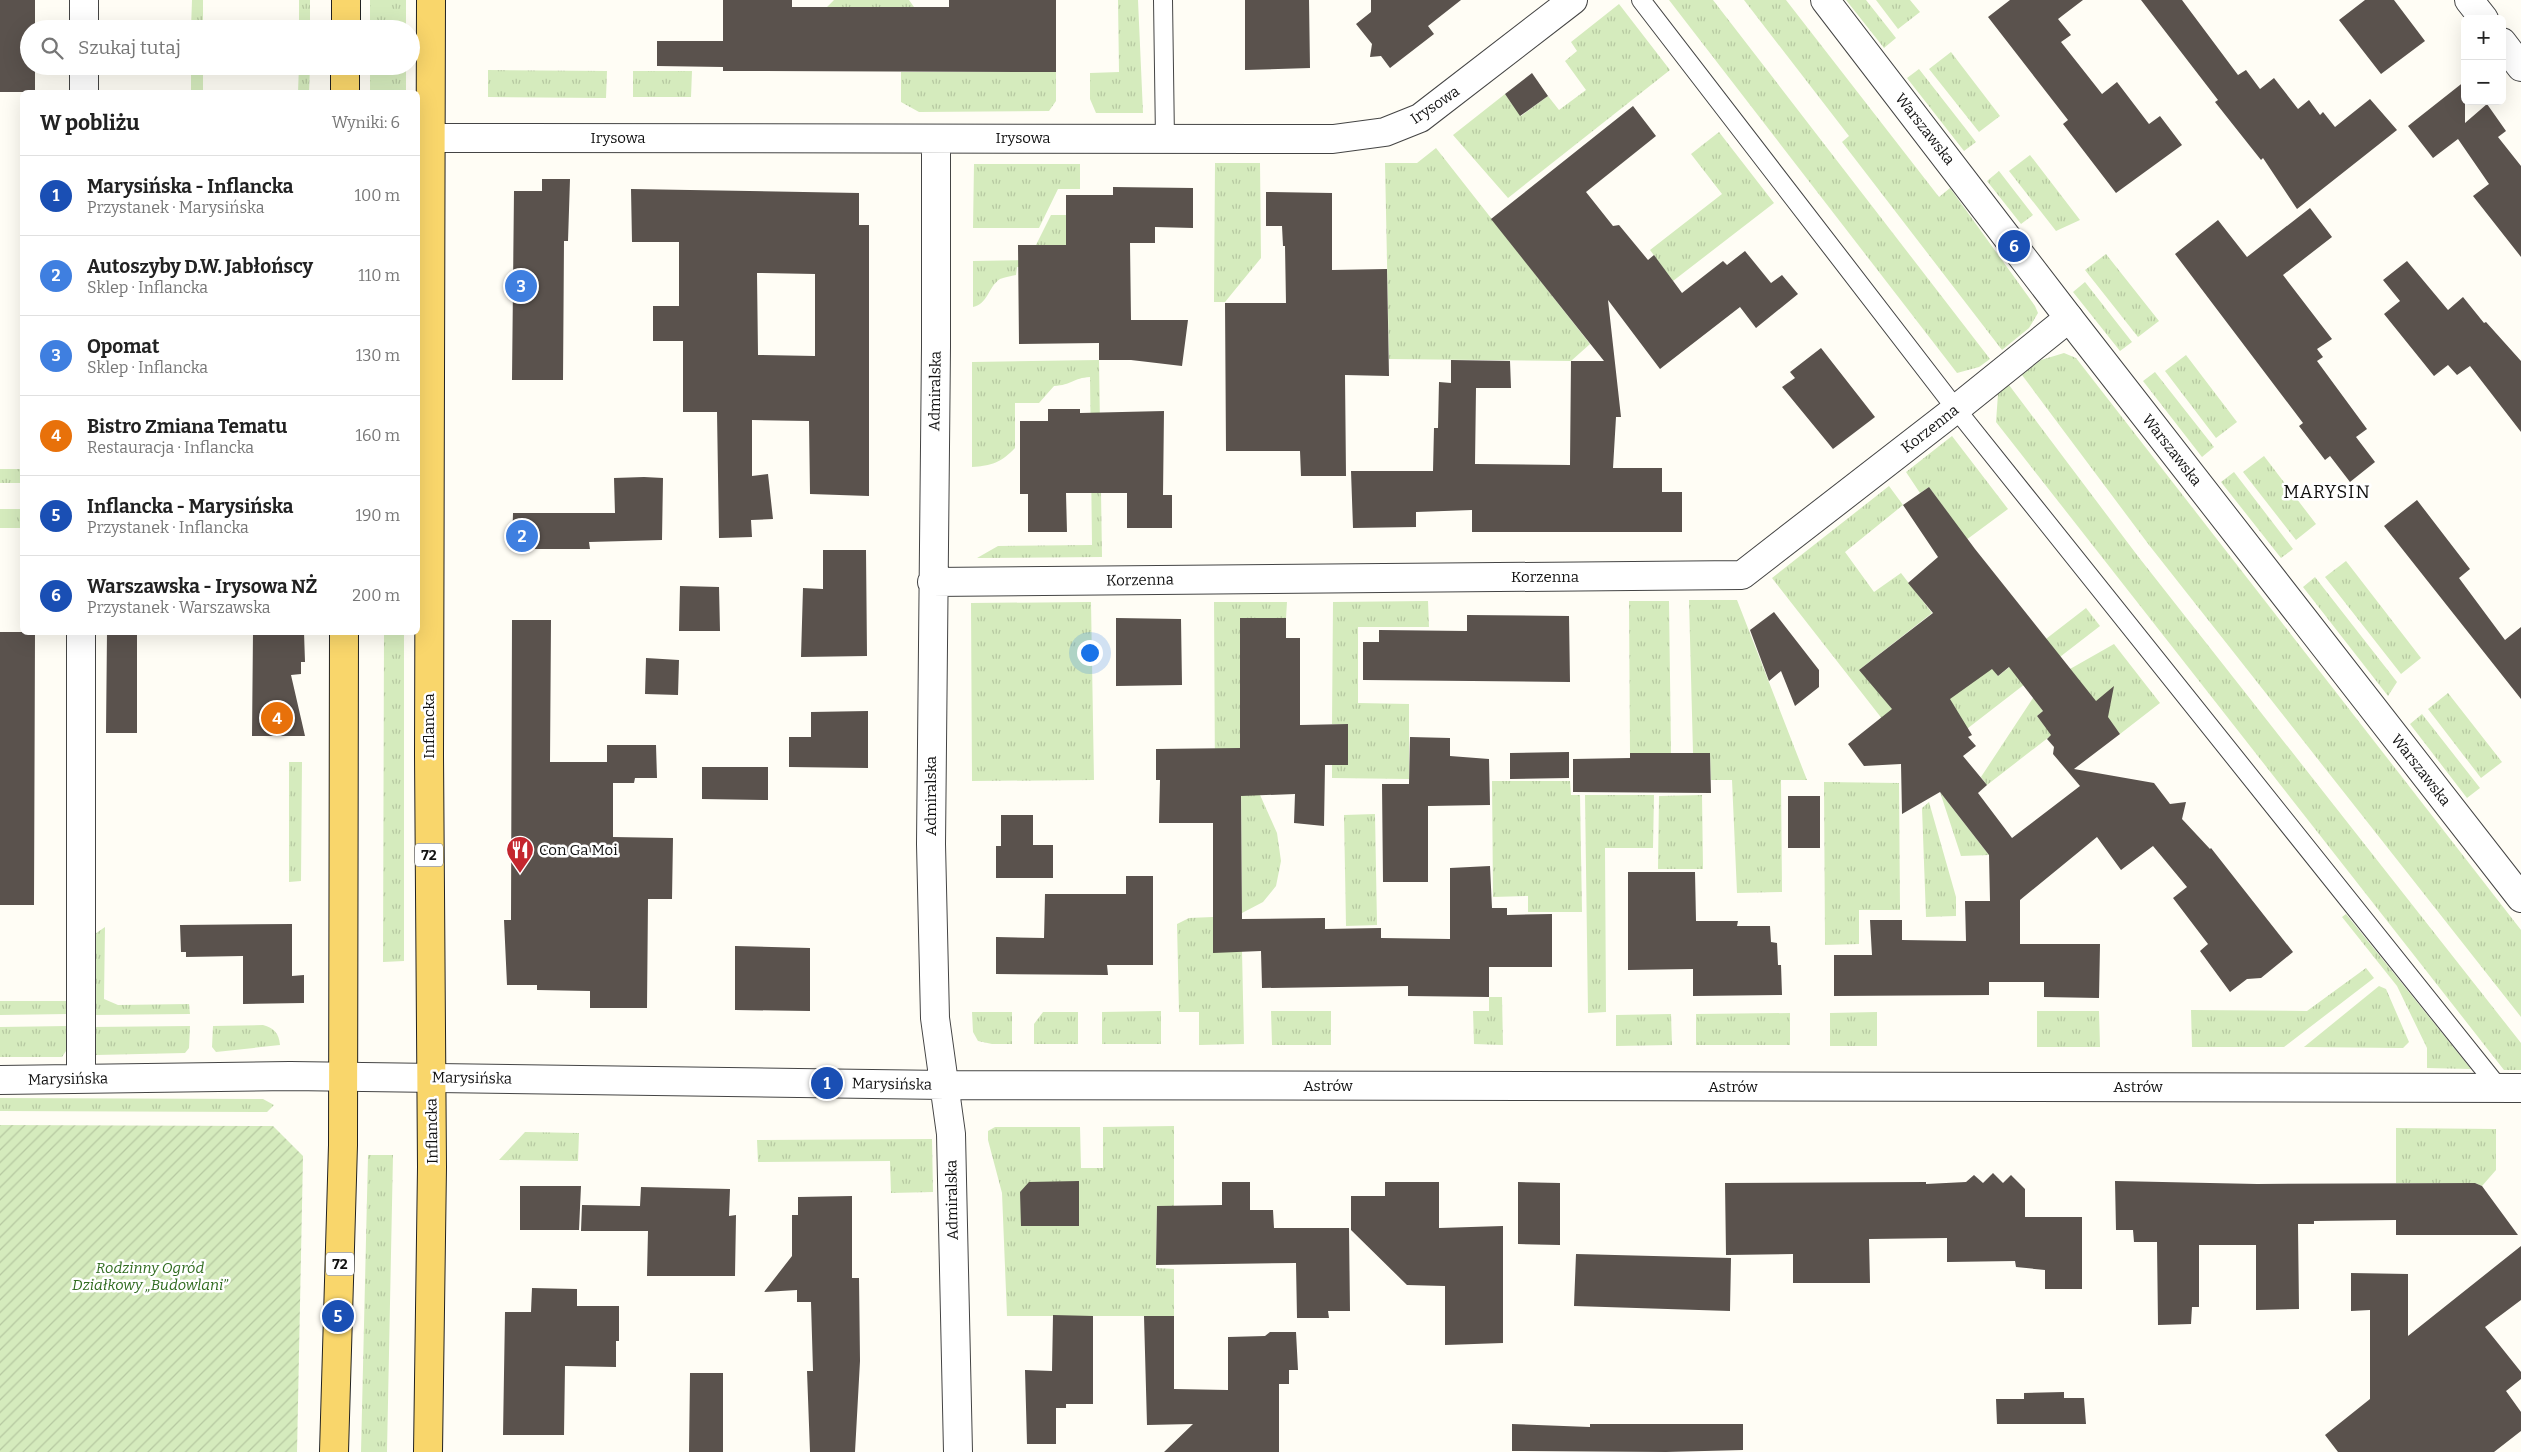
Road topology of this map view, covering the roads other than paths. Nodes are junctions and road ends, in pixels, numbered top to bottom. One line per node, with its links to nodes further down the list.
1 (84, 0): 10 (street)
2 (346, 0): 11 (main road)
3 (431, 0): 18 (main road, Inflancka / 72)
4 (1163, 0): 20 (lane)
5 (1573, 0): 20 (street, Irysowa)
6 (1641, 0): 22 (lane)
7 (1825, 0): 21 (street, Warszawska)
8 (2469, 0): 9 (street)
9 (2481, 15)
10 (84, 20)
11 (346, 20)
12 (2506, 47): 13 (street)
13 (2521, 66)
14 (84, 75): 16 (street)
15 (346, 75): 17 (main road)
16 (84, 90)
17 (345, 90)
18 (430, 138): 19 (street, Irysowa); 28 (main road, Inflancka / 72)
19 (936, 139): 20 (street, Irysowa); 23 (street, Admiralska)
20 (1166, 139)
21 (2069, 318): 22 (street, Korzenna); 26 (street, Warszawska)
22 (1956, 409): 23 (street, Korzenna); 32 (lane)
23 (932, 582): 31 (street, Admiralska)
24 (82, 635): 29 (street)
25 (344, 635): 27 (main road, 72)
26 (2521, 898)
27 (343, 1077): 28 (street, Marysińska); 29 (street, Marysińska); 33 (main road, 72)
28 (431, 1077): 31 (street, Marysińska); 34 (main road, Inflancka / 72)
29 (81, 1079): 30 (street, Marysińska)
30 (0, 1080)
31 (945, 1085): 32 (street, Astrów); 35 (street, Admiralska)
32 (2510, 1088)
33 (334, 1452)
34 (428, 1452)
35 (958, 1452)

